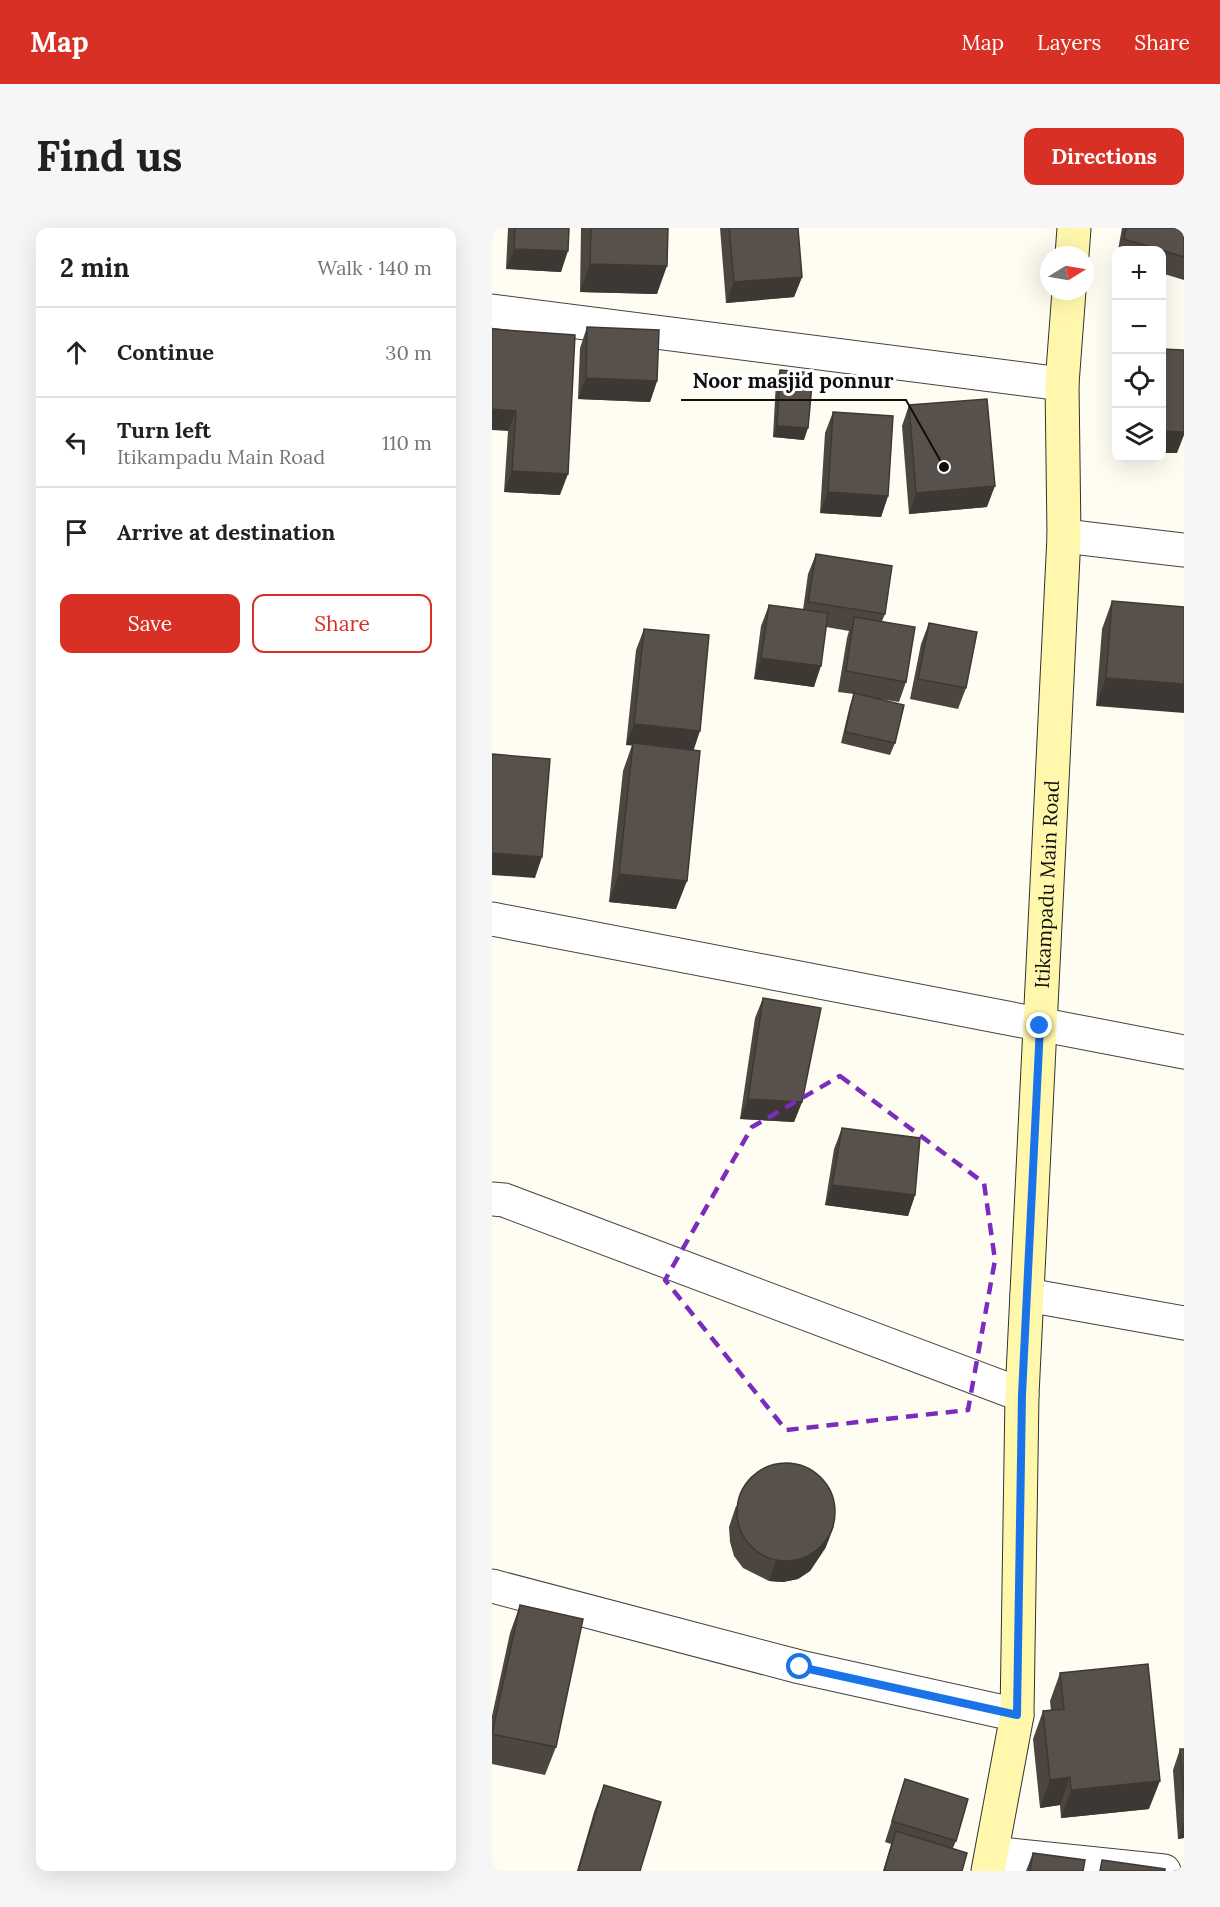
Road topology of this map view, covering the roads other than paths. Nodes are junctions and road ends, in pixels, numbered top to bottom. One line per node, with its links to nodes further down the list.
1 (1074, 228): 2 (street)
2 (1073, 246)
3 (1068, 300): 5 (street, Itikampadu Main Road)
4 (492, 311): 5 (street)
5 (1062, 384): 6 (street, Itikampadu Main Road)
6 (1064, 536): 7 (street); 9 (street, Itikampadu Main Road)
7 (1184, 550)
8 (492, 919): 9 (street)
9 (1040, 1026): 10 (street); 12 (street, Itikampadu Main Road)
10 (1184, 1052)
11 (492, 1199): 14 (street)
12 (1027, 1295): 13 (street); 14 (street, Itikampadu Main Road)
13 (1184, 1323)
14 (1022, 1395): 16 (street, Itikampadu Main Road)
15 (492, 1587): 16 (street)
16 (1017, 1715): 17 (street, Itikampadu Main Road)
17 (990, 1862): 18 (street)
18 (1164, 1871)

